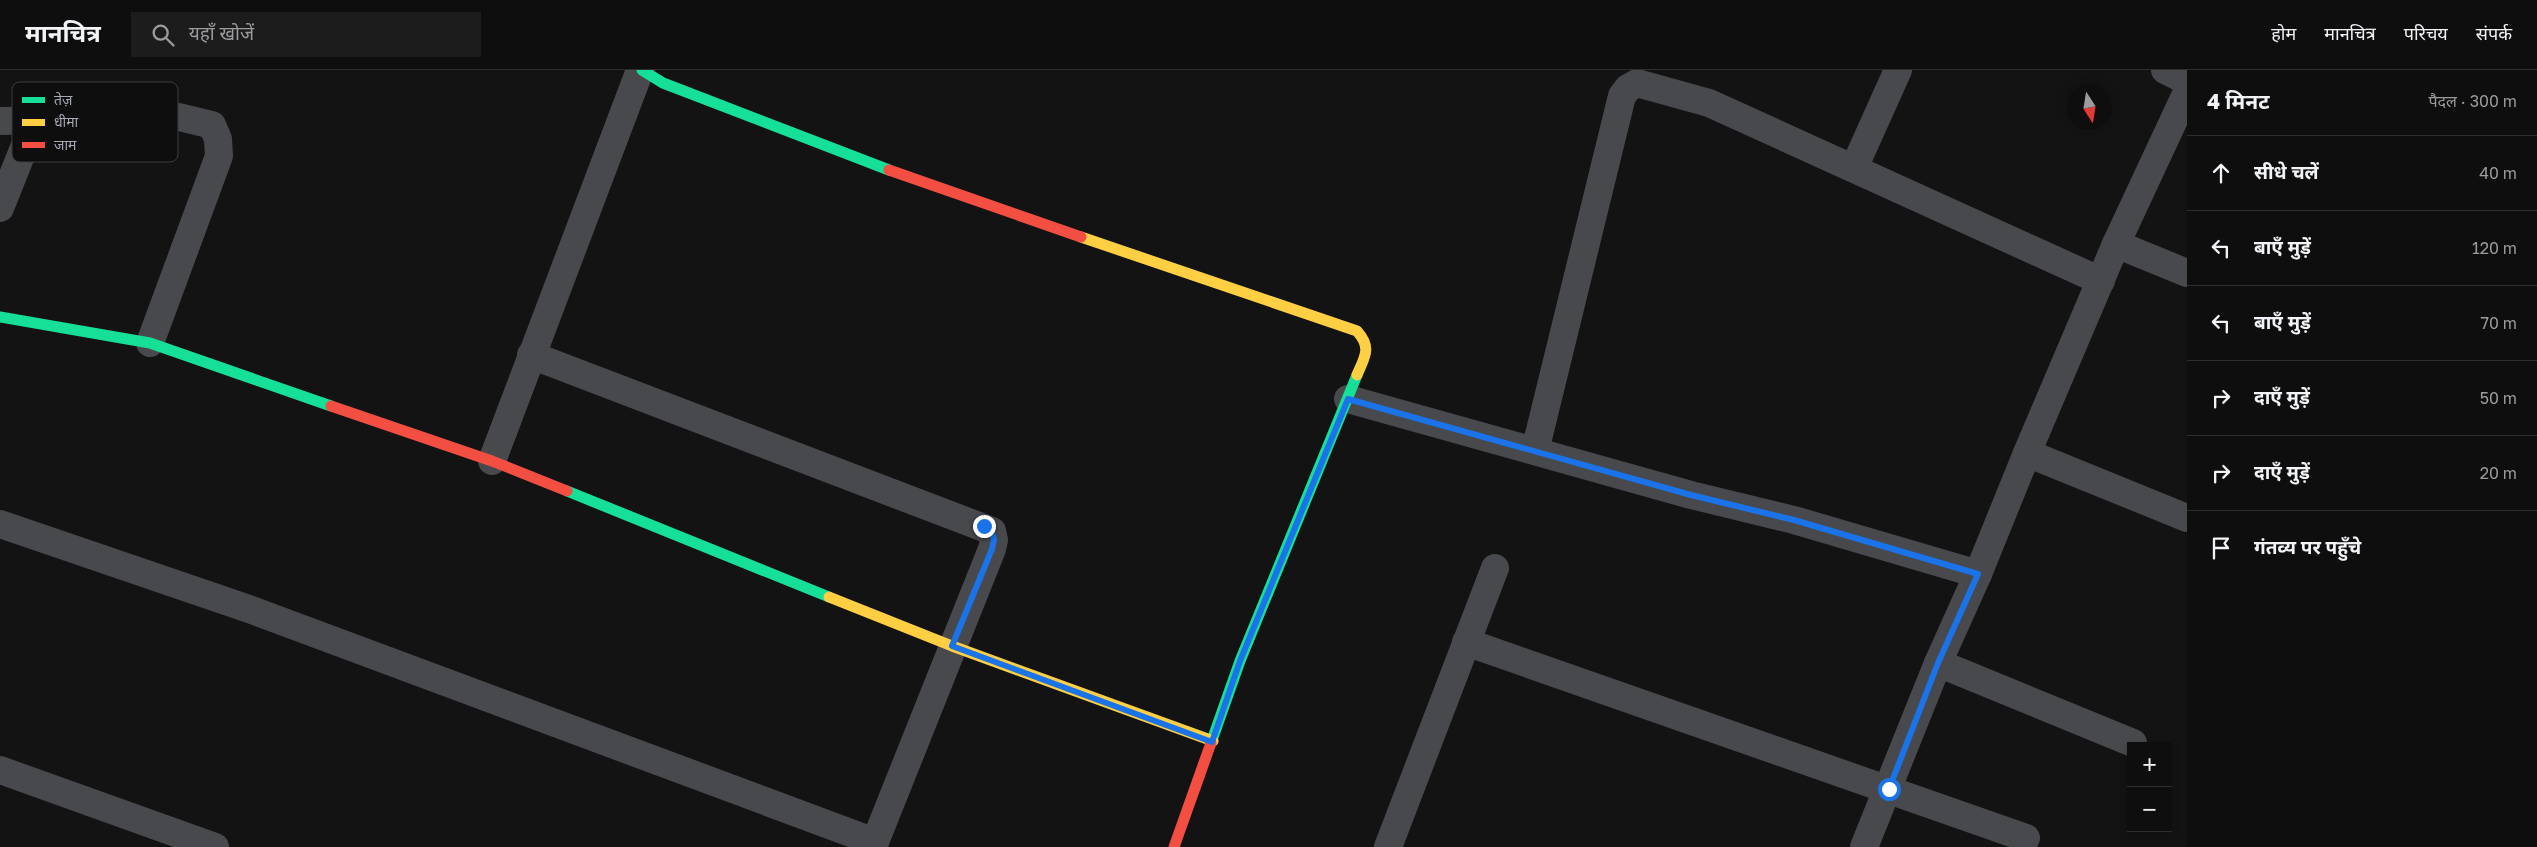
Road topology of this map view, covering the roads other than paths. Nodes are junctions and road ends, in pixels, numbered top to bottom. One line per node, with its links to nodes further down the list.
1 (641, 70): 15 (street); 16 (street)
2 (1898, 70): 8 (street)
3 (2164, 70): 4 (street)
4 (2187, 81)
5 (2187, 92): 10 (street)
6 (178, 117): 14 (street)
7 (18, 162): 9 (street)
8 (1854, 168): 12 (street); 17 (street)
9 (0, 208)
10 (2116, 244): 11 (street); 12 (street)
11 (2187, 273)
12 (2101, 281): 18 (street)
13 (0, 317): 14 (street)
14 (150, 343): 19 (street)
15 (531, 355): 19 (street); 25 (street)
16 (1348, 399): 17 (street); 27 (street)
17 (1535, 451): 23 (street)
18 (2027, 453): 20 (street); 23 (street)
19 (492, 461): 25 (street)
20 (2187, 518)
21 (0, 524): 32 (street)
22 (1495, 568): 24 (street)
23 (1978, 574): 26 (street)
24 (1466, 642): 30 (street); 35 (street)
25 (952, 646): 27 (street); 32 (street)
26 (1938, 663): 28 (street); 30 (street)
27 (1212, 742): 34 (street)
28 (2130, 742)
29 (0, 770): 33 (street)
30 (1889, 789): 31 (street); 36 (street)
31 (2026, 838)
32 (874, 844)
33 (215, 847)
34 (1174, 847)
35 (1389, 847)
36 (1864, 847)

